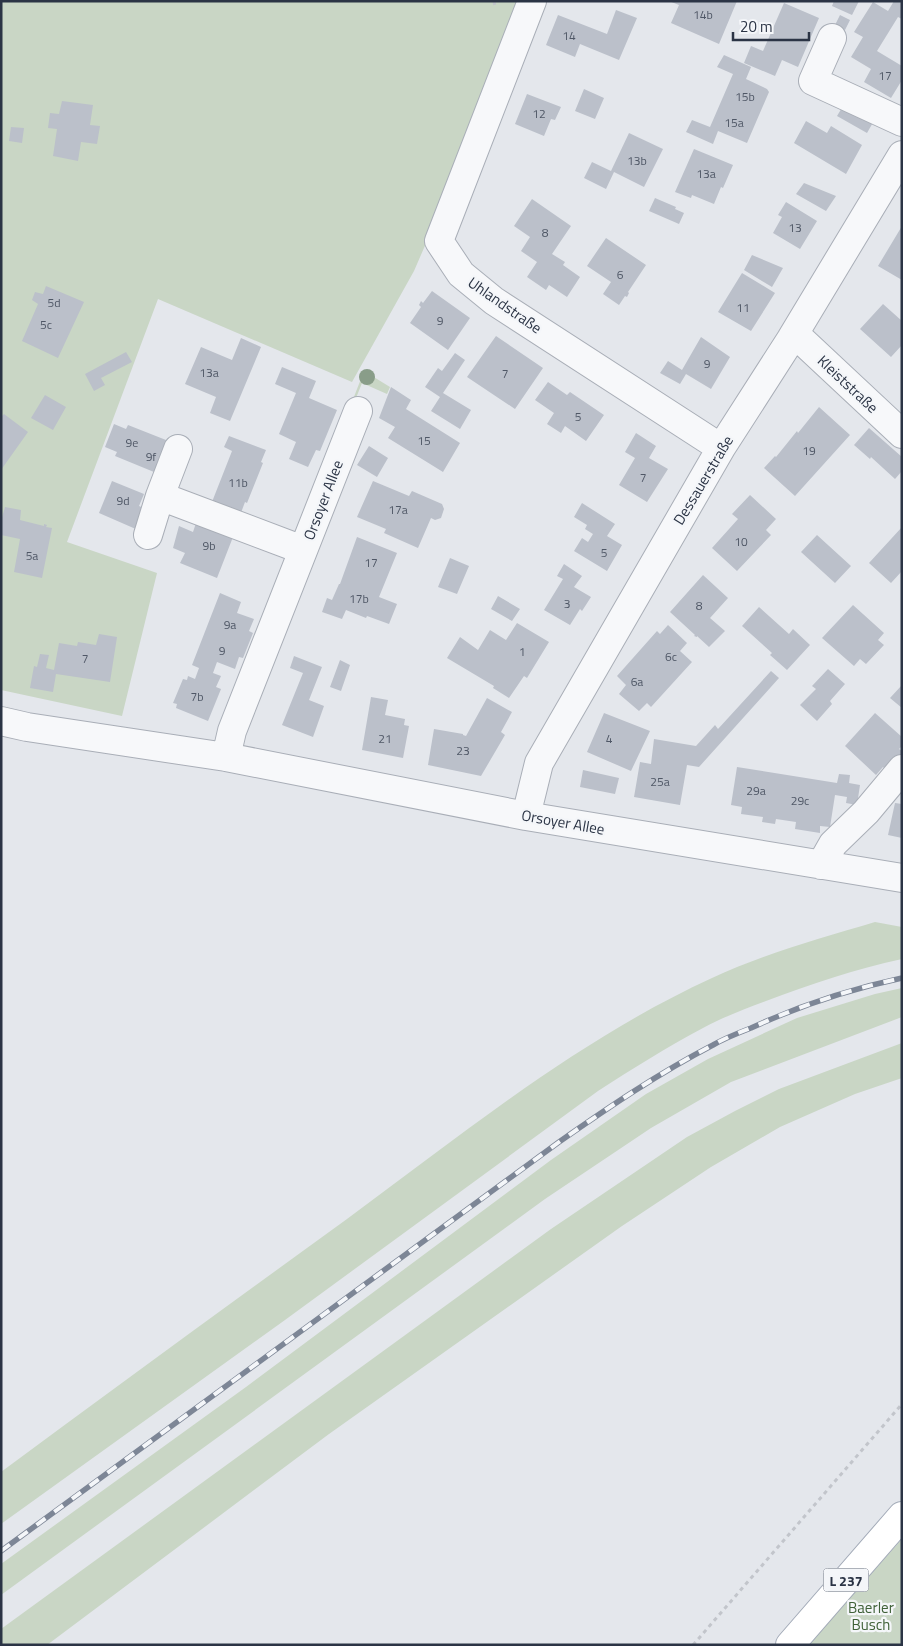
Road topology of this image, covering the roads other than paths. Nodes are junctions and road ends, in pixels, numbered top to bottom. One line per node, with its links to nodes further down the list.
1 (532, 1): 8 (street, Uhlandstraße)
2 (832, 38): 3 (street)
3 (902, 122)
4 (902, 155): 5 (street, Dessauerstraße)
5 (795, 334): 7 (street, Kleiststraße); 8 (street, Dessauerstraße)
6 (358, 411): 12 (street, Orsoyer Allee)
7 (902, 434)
8 (721, 448): 16 (street, Dessauerstraße)
9 (178, 449): 10 (street)
10 (160, 496): 11 (street); 12 (street)
11 (148, 536)
12 (303, 550): 14 (street, Orsoyer Allee)
13 (1, 721): 14 (street, Orsoyer Allee)
14 (226, 757): 16 (street, Orsoyer Allee)
15 (902, 770): 17 (street)
16 (526, 816): 17 (street, Orsoyer Allee)
17 (821, 865): 18 (street, Orsoyer Allee)
18 (902, 878)
19 (902, 1516): 20 (main road, L 237)
20 (790, 1645)

